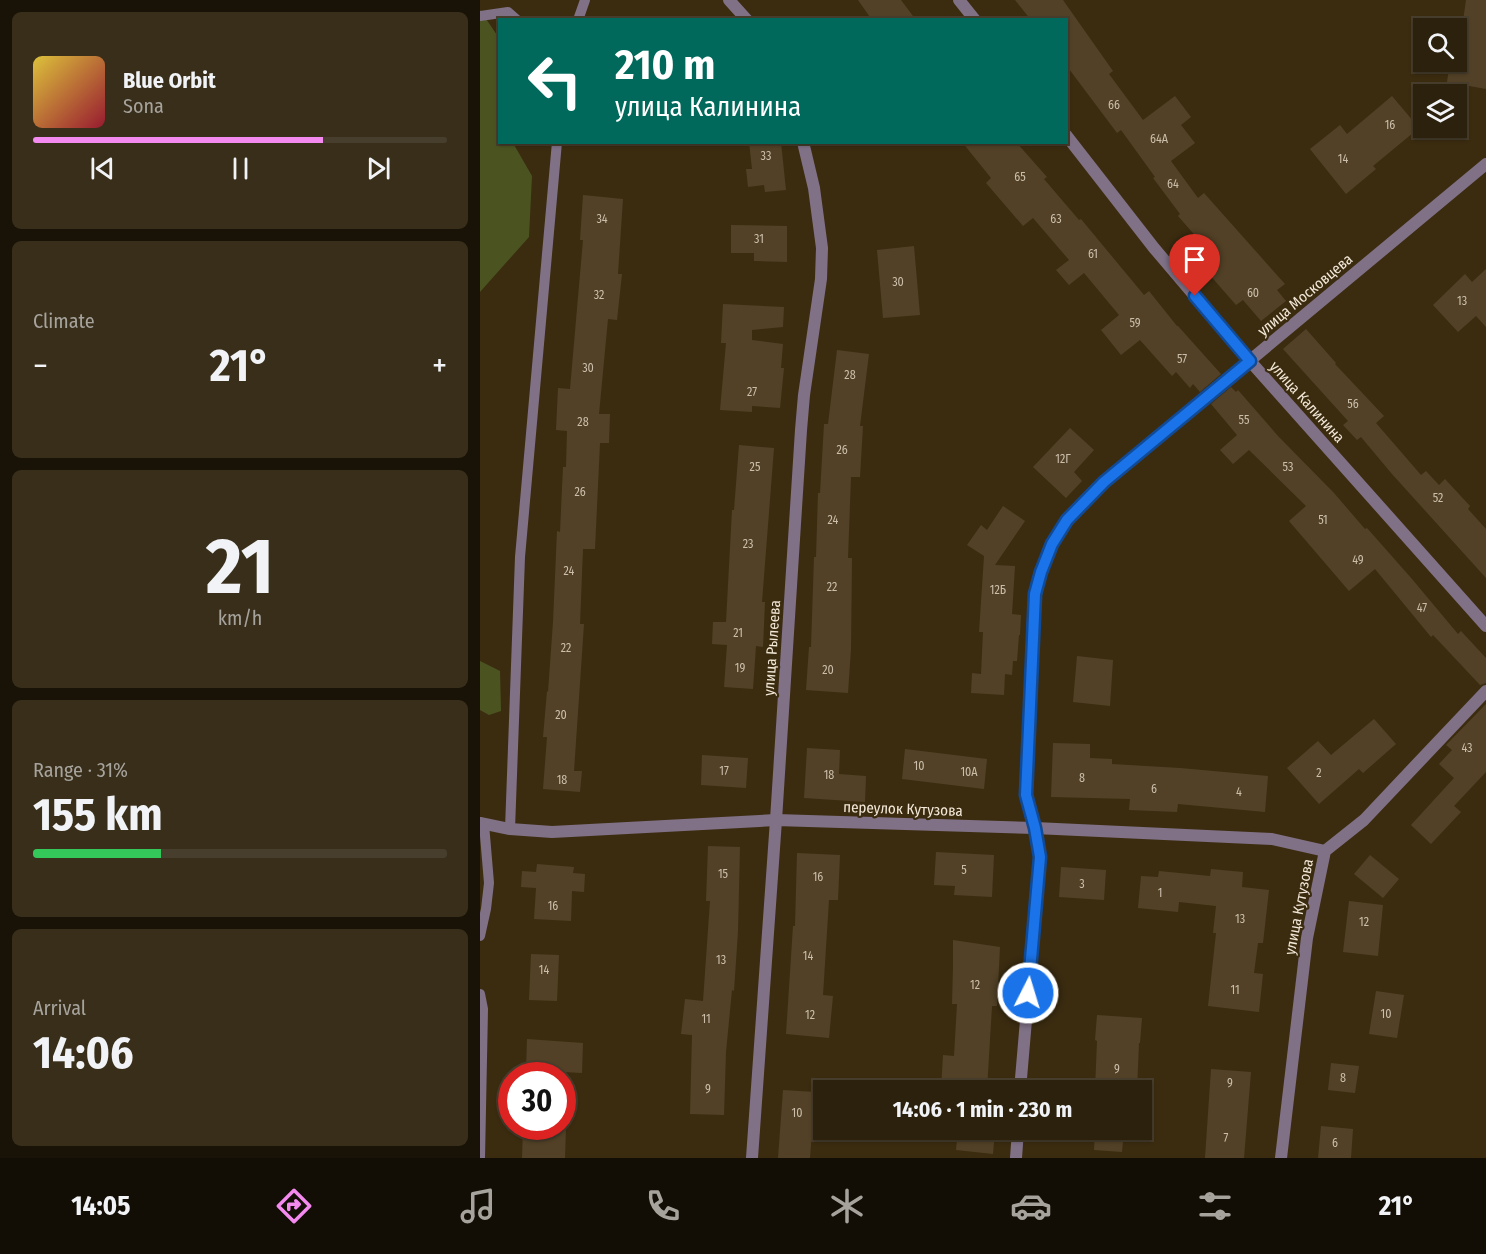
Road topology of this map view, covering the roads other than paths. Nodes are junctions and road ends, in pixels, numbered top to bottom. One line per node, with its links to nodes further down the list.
1 (585, 0): 6 (lane)
2 (729, 0): 7 (street)
3 (959, 0): 8 (street)
4 (480, 16): 5 (lane)
5 (515, 18)
6 (579, 18)
7 (745, 18)
8 (973, 18)
9 (1068, 138): 13 (street, улица Калинина)
10 (557, 144): 19 (lane)
11 (803, 144): 16 (street, улица Рылеева)
12 (1486, 164): 13 (street, улица Московцева)
13 (1250, 361): 14 (street, улица Калинина); 18 (street, улица Московцева)
14 (1486, 626)
15 (1486, 692): 20 (street, улица Кутузова)
16 (776, 820): 18 (street, переулок Кутузова); 19 (street, переулок Кутузова); 26 (street, улица Рылеева)
17 (482, 823): 19 (street, переулок Кутузова); 21 (lane)
18 (1035, 828): 20 (street, переулок Кутузова); 23 (street, улица Московцева)
19 (510, 829)
20 (1325, 851): 28 (street, улица Кутузова)
21 (480, 936)
22 (480, 994): 25 (lane)
23 (1021, 1080)
24 (1017, 1140): 27 (street)
25 (480, 1158)
26 (752, 1158)
27 (1016, 1158)
28 (1281, 1158)

